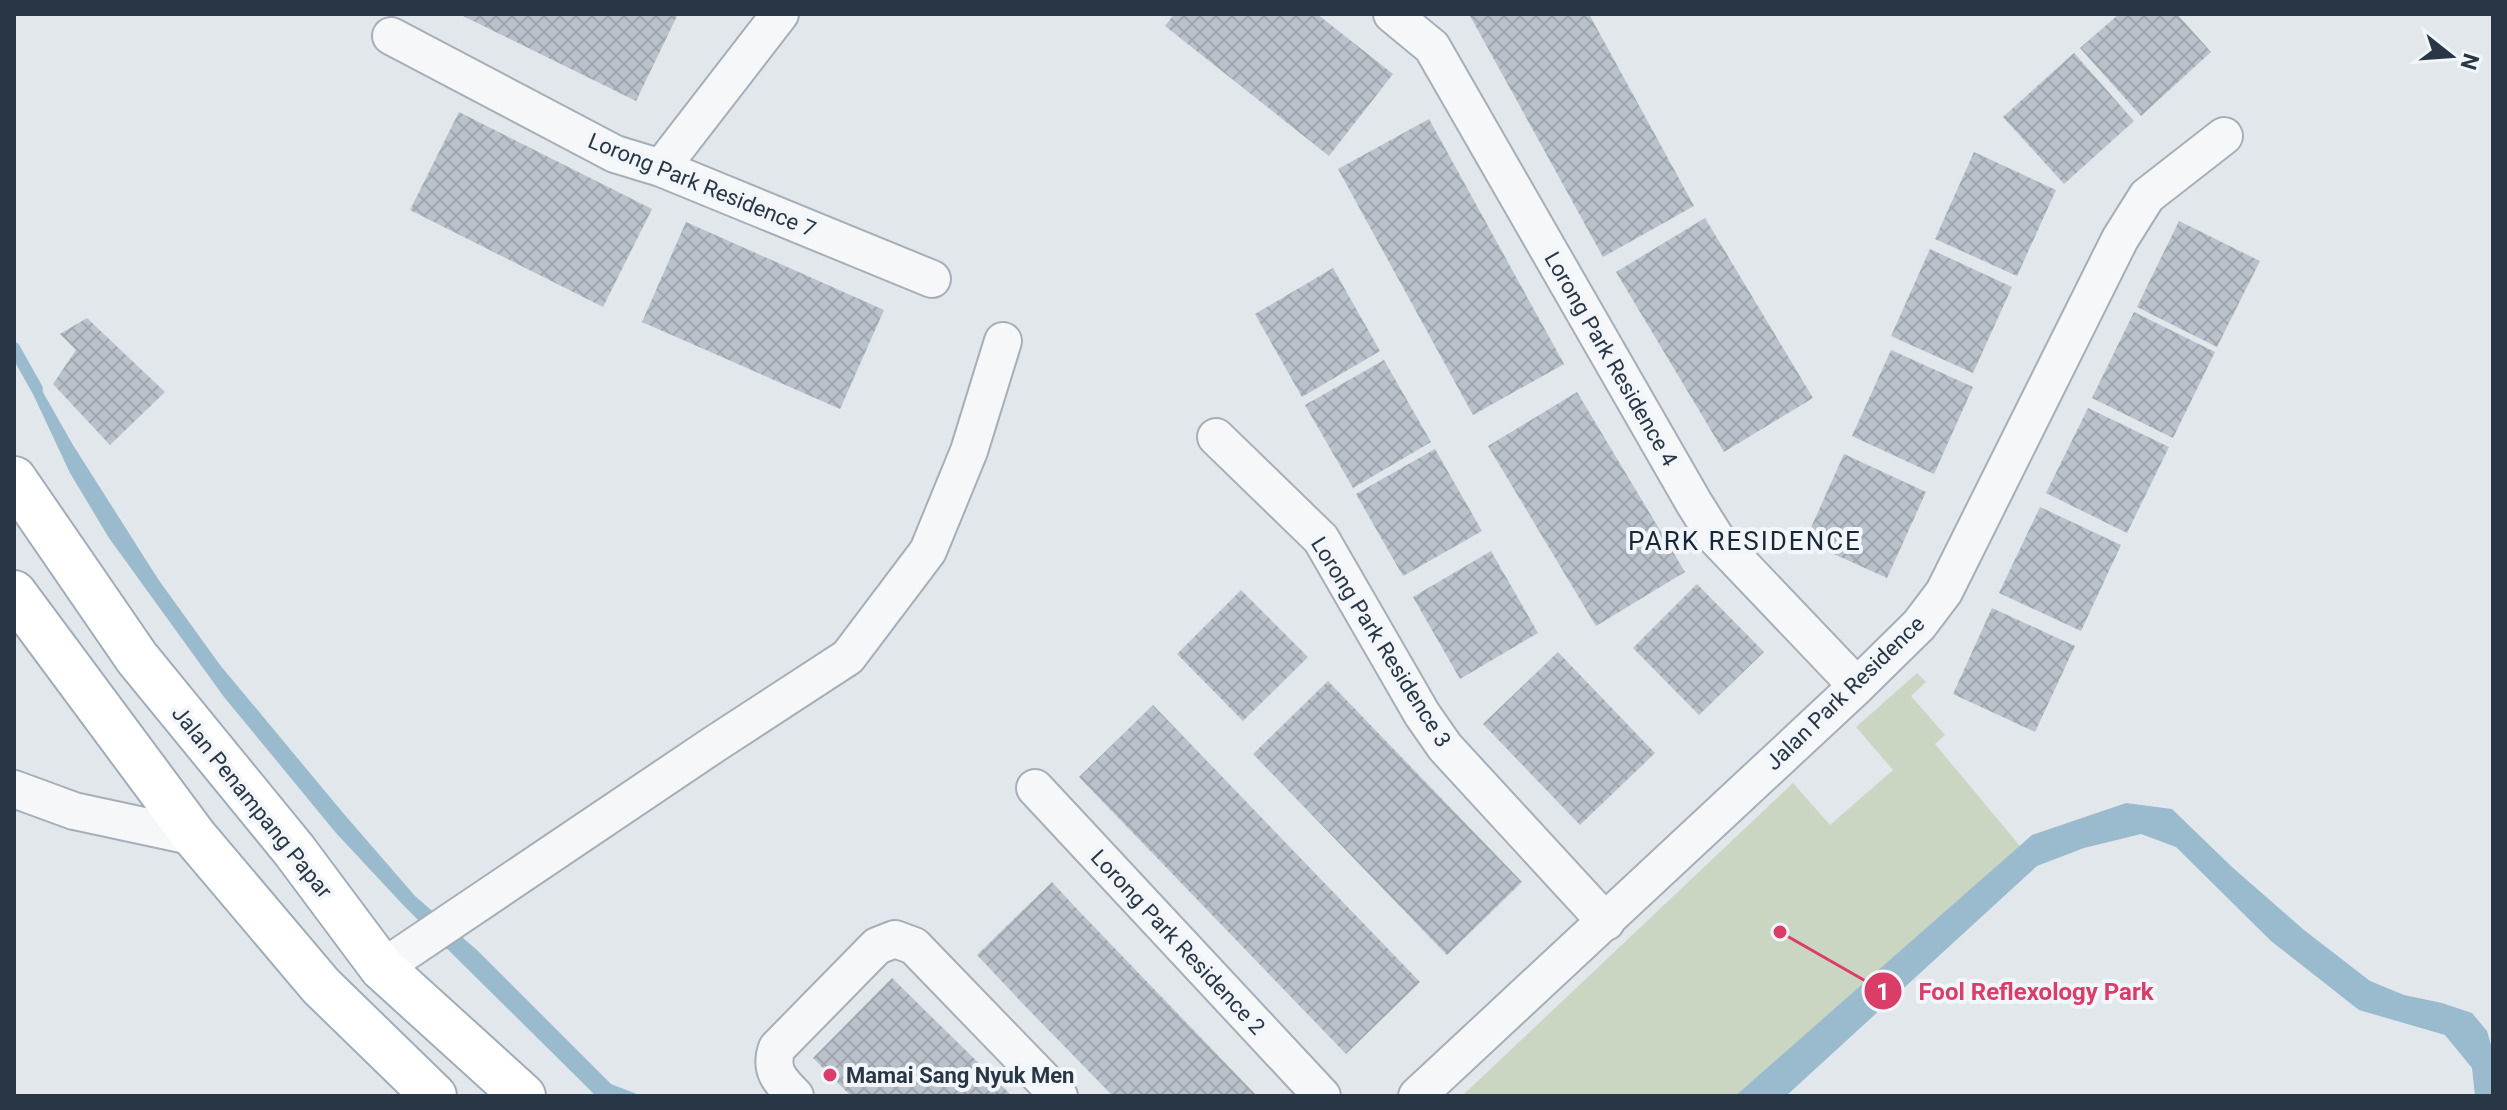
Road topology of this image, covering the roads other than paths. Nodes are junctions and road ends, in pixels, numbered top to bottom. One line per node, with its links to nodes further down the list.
1 (780, 14): 5 (street)
2 (1392, 14): 11 (street, Lorong Park Residence 4)
3 (391, 36): 5 (street, Lorong Park Residence 7)
4 (2224, 136): 11 (street, Jalan Park Residence)
5 (661, 168): 6 (street, Lorong Park Residence 7)
6 (932, 279)
7 (1003, 341): 16 (street)
8 (1216, 437): 15 (street, Lorong Park Residence 3)
9 (14, 479): 16 (main road, Jalan Penampang Papar)
10 (14, 593): 14 (main road)
11 (1857, 686): 15 (street, Jalan Park Residence)
12 (1035, 788): 21 (street, Lorong Park Residence 2)
13 (14, 789): 14 (street)
14 (195, 837): 17 (main road)
15 (1606, 922): 22 (street, Jalan Park Residence)
16 (382, 968): 18 (main road, Jalan Penampang Papar)
17 (434, 1096)
18 (523, 1096)
19 (795, 1096): 20 (street)
20 (1059, 1096)
21 (1322, 1096)
22 (1417, 1096)

